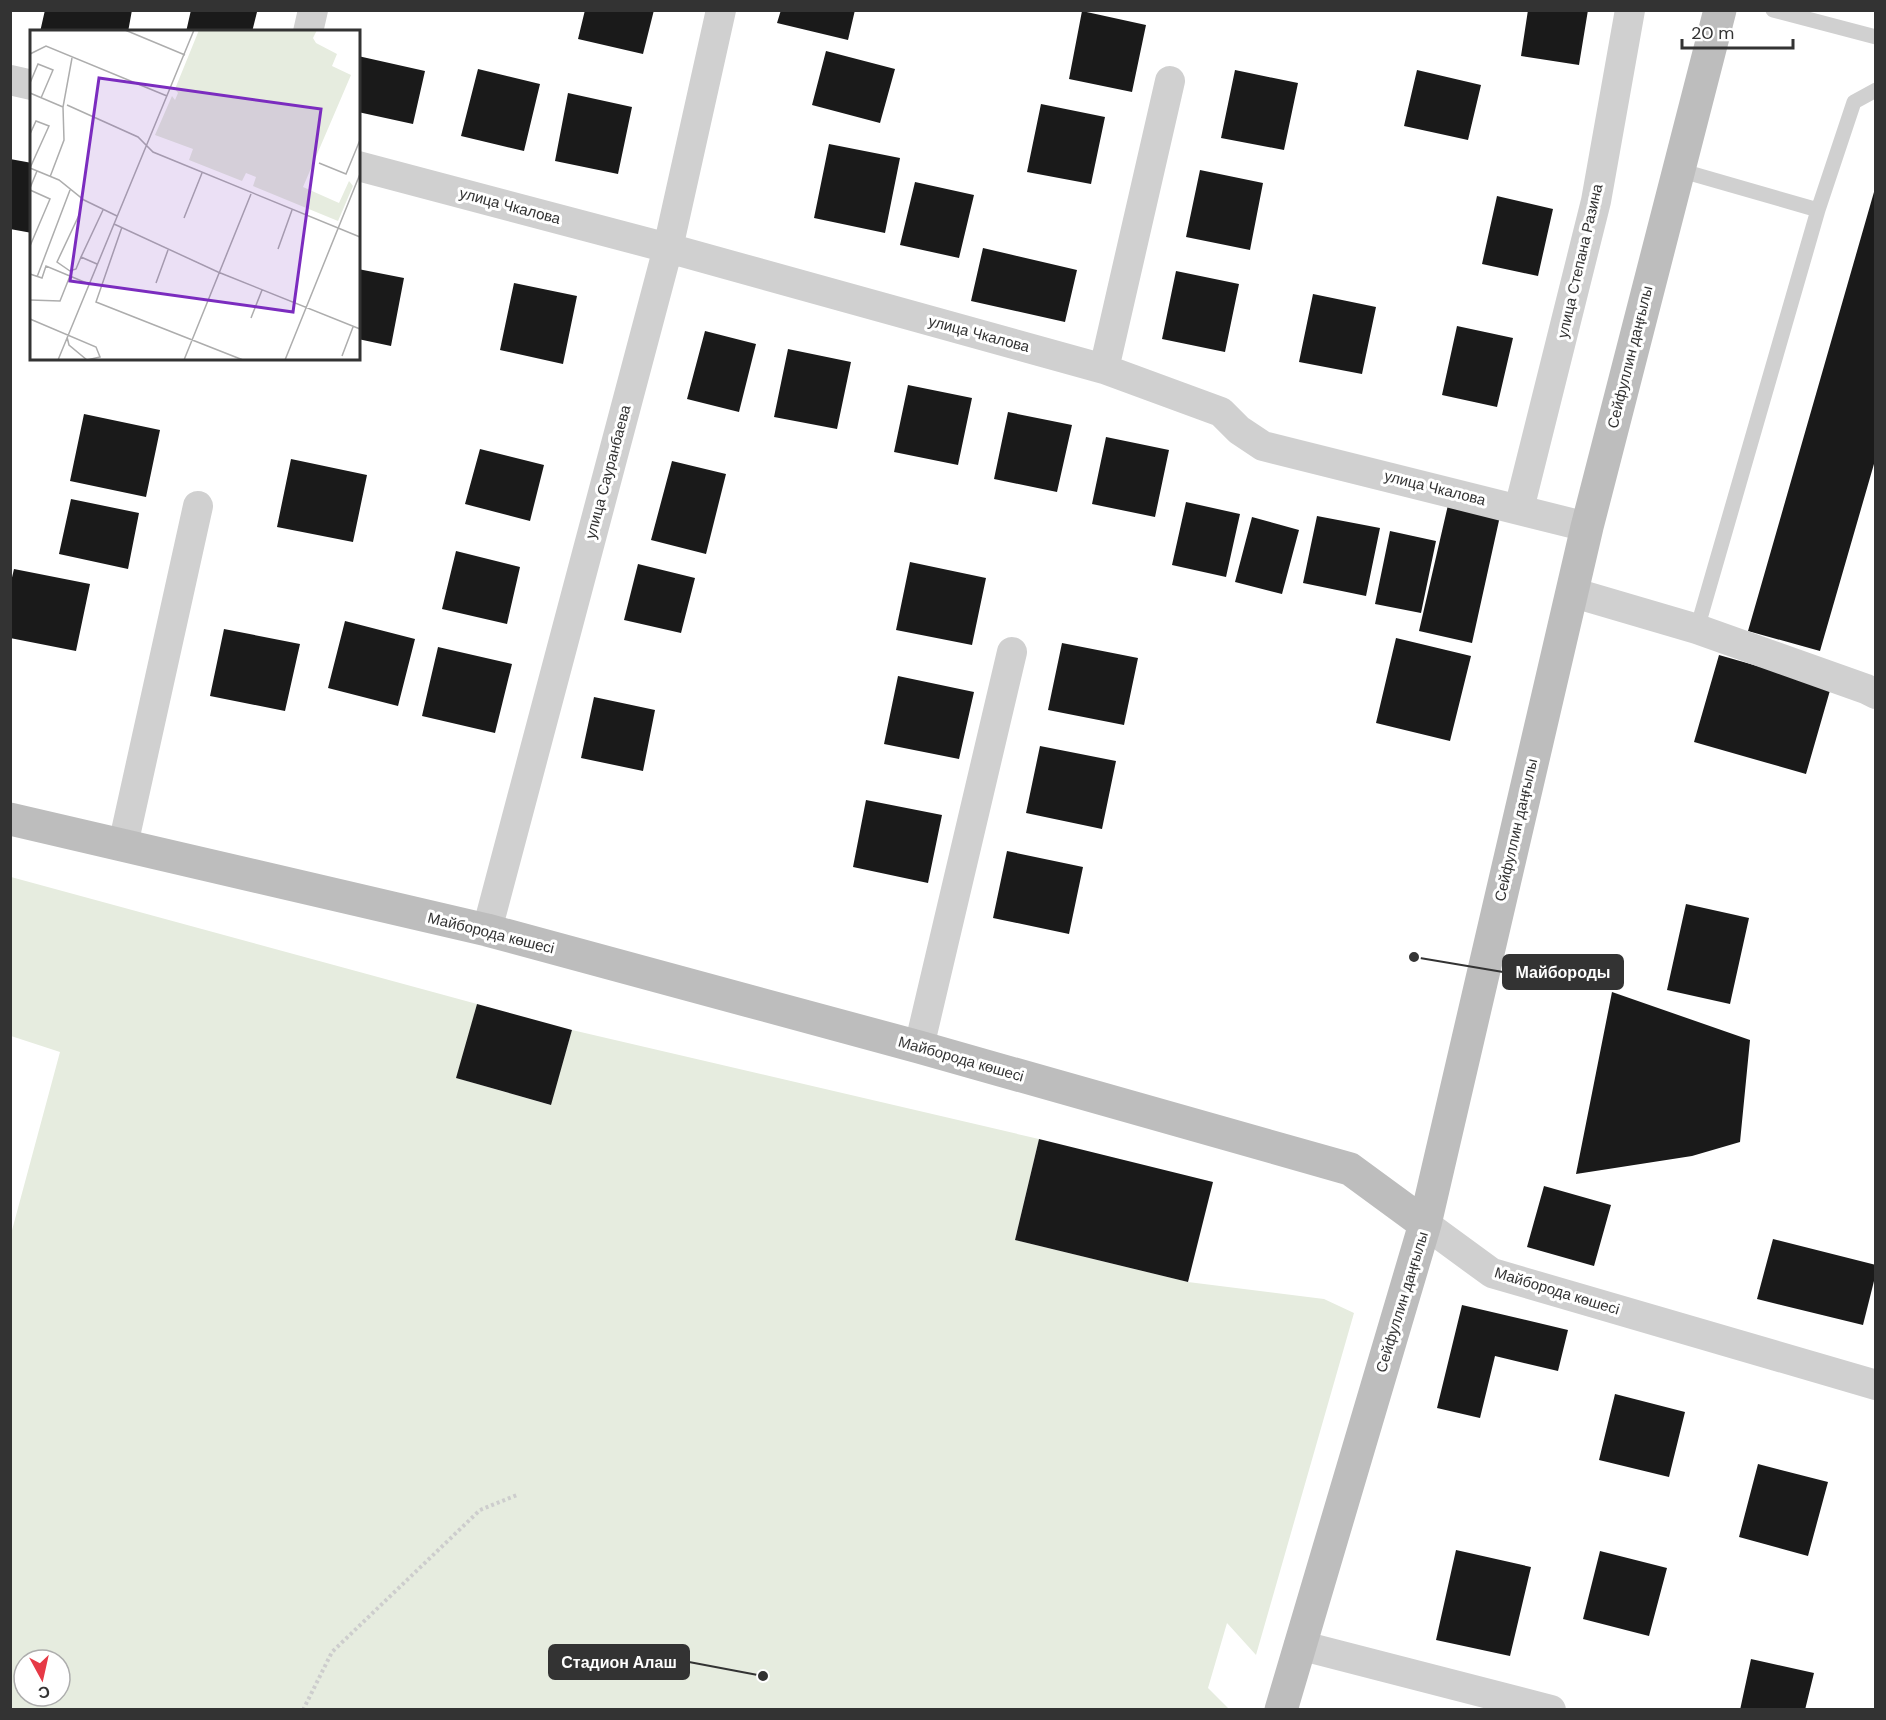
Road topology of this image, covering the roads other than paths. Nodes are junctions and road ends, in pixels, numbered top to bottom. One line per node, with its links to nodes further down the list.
1 (313, 10): 6 (street)
2 (721, 10): 15 (street, улица Сауранбаева)
3 (1630, 10): 18 (street, улица Степана Разина)
4 (1720, 10): 13 (main road, Сейфуллин даңғылы)
5 (1773, 10): 7 (lane)
6 (308, 30)
7 (1875, 37)
8 (10, 80): 10 (street)
9 (1170, 81): 16 (street)
10 (30, 85)
11 (1875, 90): 14 (lane)
12 (360, 167): 15 (street, улица Чкалова)
13 (1678, 170): 14 (lane); 19 (main road, Сейфуллин даңғылы)
14 (1818, 210): 21 (lane)
15 (668, 248): 16 (street, улица Чкалова); 26 (street, улица Сауранбаева)
16 (1104, 369): 18 (street, улица Чкалова)
17 (198, 506): 25 (street)
18 (1519, 509): 19 (street, улица Чкалова)
19 (1587, 527): 20 (main road, Сейфуллин даңғылы)
20 (1571, 592): 21 (street); 28 (main road, Сейфуллин даңғылы)
21 (1697, 629): 23 (street)
22 (1012, 652): 27 (street)
23 (1875, 694)
24 (10, 819): 25 (main road, Майборода көшесі)
25 (123, 845): 26 (main road, Майборода көшесі)
26 (487, 930): 27 (main road, Майборода көшесі)
27 (919, 1047): 28 (main road, Майборода көшесі)
28 (1425, 1224): 29 (street, Майборода көшесі); 30 (main road, Сейфуллин даңғылы)
29 (1875, 1385)
30 (1299, 1645): 31 (main road, Сейфуллин даңғылы); 32 (street)
31 (1281, 1710)
32 (1551, 1710)

